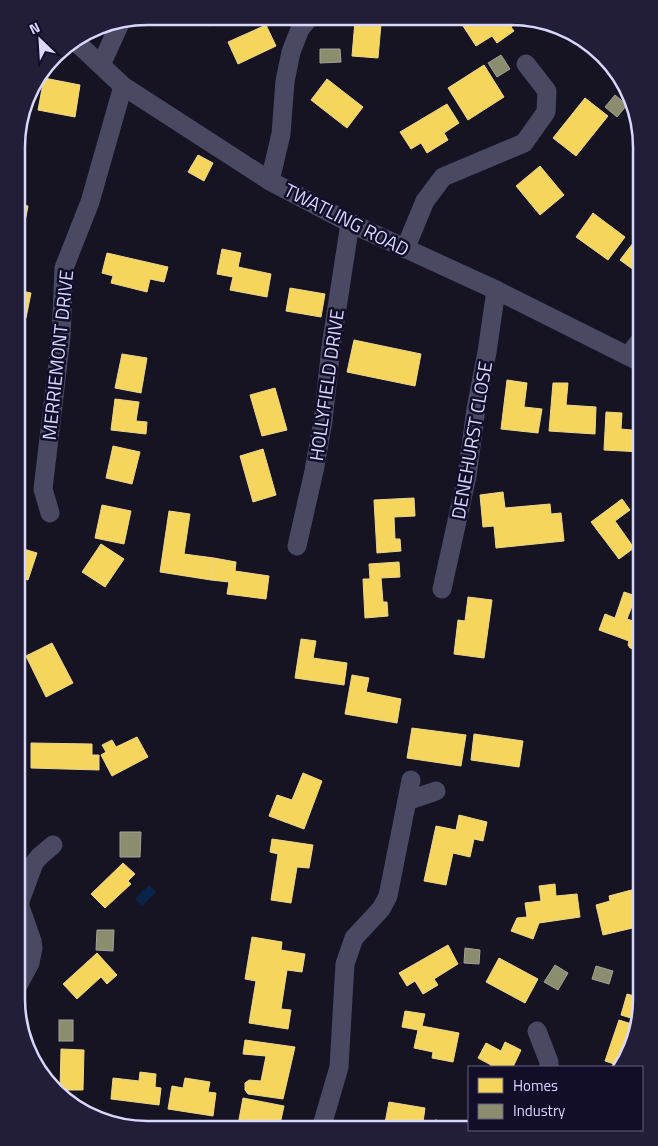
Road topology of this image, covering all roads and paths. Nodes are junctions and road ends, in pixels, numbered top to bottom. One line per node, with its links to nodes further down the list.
1 (303, 25): 7 (street)
2 (118, 29): 5 (street)
3 (79, 45): 5 (street, TWATLING ROAD)
4 (526, 64): 9 (street)
5 (101, 65): 6 (street, TWATLING ROAD)
6 (123, 86): 7 (street, TWATLING ROAD); 12 (street, MERRIEMONT DRIVE)
7 (270, 181): 8 (street, TWATLING ROAD)
8 (350, 223): 9 (street, TWATLING ROAD); 13 (street, HOLLYFIELD DRIVE)
9 (405, 249): 10 (street, TWATLING ROAD)
10 (496, 290): 11 (street, TWATLING ROAD); 14 (street, DENEHURST CLOSE)
11 (633, 358)
12 (50, 513)
13 (296, 546)
14 (442, 589)
15 (412, 780): 17 (street)
16 (436, 791): 17 (street)
17 (407, 801): 24 (street)
18 (53, 845): 19 (street)
19 (25, 887)
20 (25, 921): 21 (street)
21 (25, 972)
22 (537, 1031): 23 (street)
23 (549, 1066)
24 (323, 1121)

